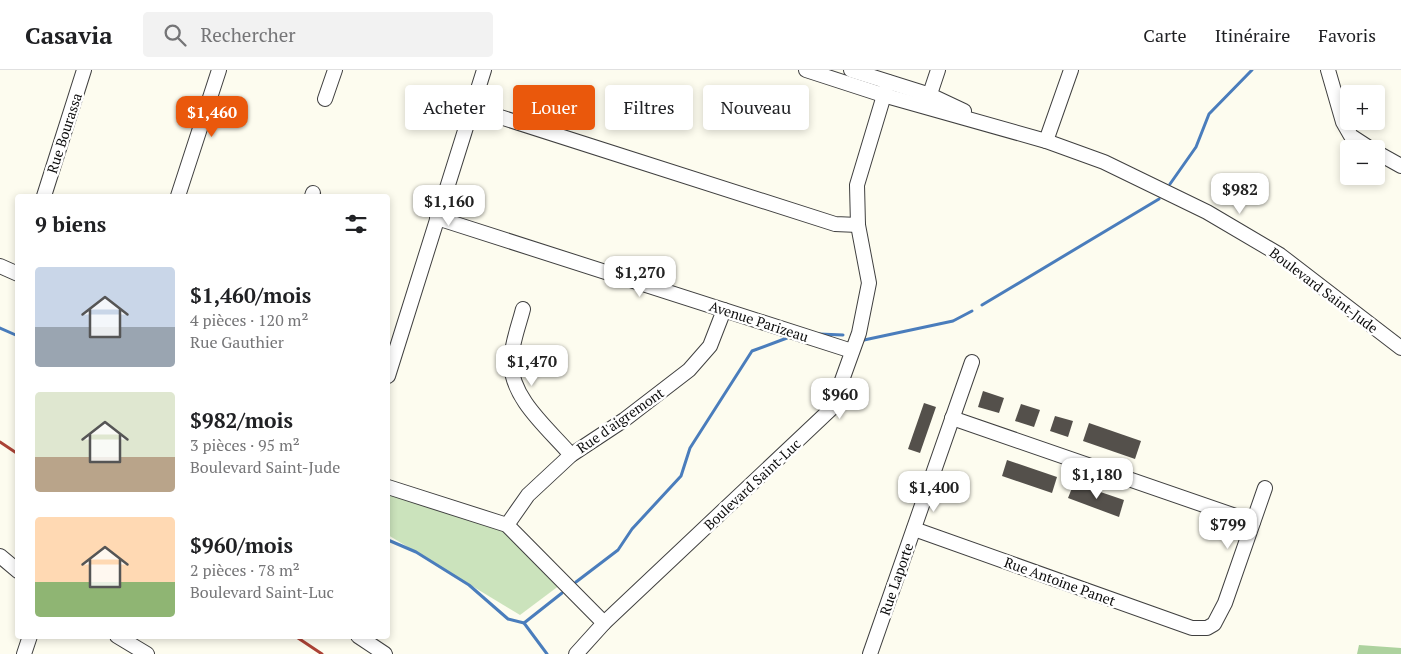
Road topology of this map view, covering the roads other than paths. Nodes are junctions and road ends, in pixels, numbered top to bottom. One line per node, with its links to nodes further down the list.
1 (84, 70): 20 (street, Rue Bourassa)
2 (219, 70): 21 (street)
3 (335, 70): 12 (street)
4 (484, 70): 10 (street)
5 (806, 70): 11 (street, Boulevard Saint-Jude)
6 (852, 70): 11 (street, Boulevard Saint-Jude)
7 (938, 70): 13 (street)
8 (1071, 70): 17 (street)
9 (1328, 70): 16 (street)
10 (479, 85)
11 (886, 88): 13 (street, Boulevard Saint-Jude); 23 (street, Boulevard Saint-Luc)
12 (324, 99)
13 (928, 101): 17 (street, Boulevard Saint-Jude)
14 (503, 118): 23 (street)
15 (465, 130): 22 (street)
16 (1357, 140)
17 (1046, 141): 28 (street, Boulevard Saint-Jude)
18 (1385, 157): 19 (street)
19 (1401, 166)
20 (45, 194)
21 (179, 194)
22 (437, 218): 27 (street, Avenue Parizeau); 31 (street)
23 (858, 224): 29 (street, Boulevard Saint-Luc)
24 (0, 266): 25 (street)
25 (15, 273)
26 (523, 309): 33 (street)
27 (724, 310): 29 (street, Avenue Parizeau); 33 (street, Rue d'aigremont)
28 (1401, 348)
29 (852, 351): 41 (street, Boulevard Saint-Luc)
30 (972, 362): 32 (street, Rue Laporte)
31 (390, 370)
32 (952, 418): 36 (street); 38 (street, Rue Laporte)
33 (571, 454): 37 (street, Rue d'aigremont)
34 (390, 488): 37 (street)
35 (1265, 488): 36 (street)
36 (1253, 522): 38 (street, Rue Antoine Panet)
37 (507, 525): 41 (street)
38 (914, 529): 49 (street, Rue Laporte)
39 (0, 556): 40 (street)
40 (15, 568)
41 (604, 624): 45 (street, Boulevard Saint-Luc)
42 (29, 639): 46 (street)
43 (122, 639): 47 (street)
44 (362, 639): 48 (street)
45 (580, 652)
46 (24, 654)
47 (147, 654)
48 (385, 654)
49 (870, 654)

